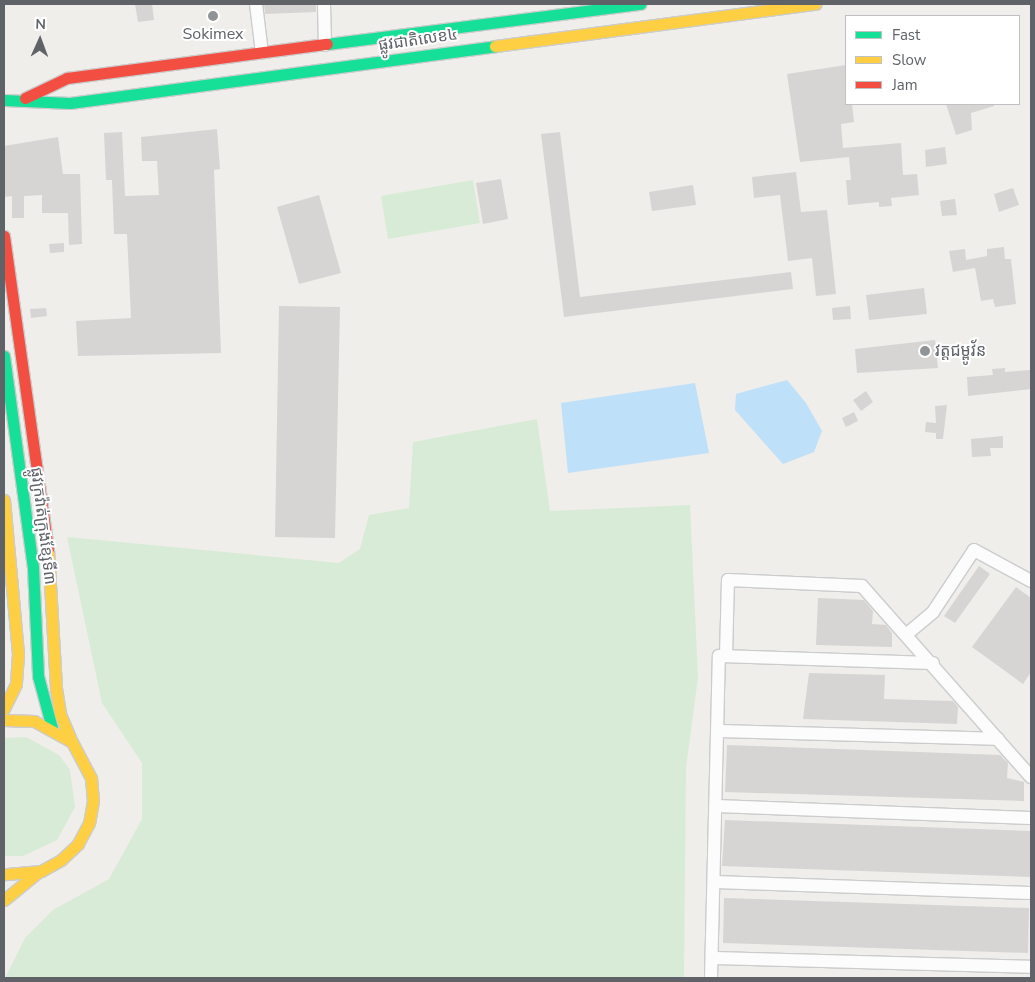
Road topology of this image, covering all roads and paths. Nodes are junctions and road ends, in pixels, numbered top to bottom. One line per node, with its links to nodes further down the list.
1 (256, 4): 6 (street)
2 (324, 4): 5 (street)
3 (640, 4): 5 (main road, ផ្លូវជាតិលេខ៤)
4 (815, 4): 7 (main road, ផ្លូវជាតិលេខ៤)
5 (325, 45): 6 (main road, ផ្លូវជាតិលេខ៤)
6 (262, 53): 7 (main road, ផ្លូវជាតិលេខ៤)
7 (25, 98): 8 (main road, ផ្លូវជាតិលេខ៤)
8 (4, 100)
9 (4, 236): 21 (main road)
10 (4, 356): 18 (main road, ផ្លូវក្រវ៉ាត់ក្រុងខ្សែទី៣)
11 (4, 505): 16 (main road)
12 (1031, 581): 13 (street)
13 (907, 634): 14 (street); 15 (street)
14 (726, 656): 15 (street); 19 (street)
15 (933, 664): 20 (street)
16 (4, 709)
17 (4, 720): 18 (main road)
18 (52, 728): 21 (main road)
19 (717, 731): 20 (street); 23 (street)
20 (998, 738): 22 (street)
21 (72, 742): 25 (main road)
22 (1031, 776)
23 (716, 806): 24 (street); 27 (street)
24 (1031, 818)
25 (41, 870): 26 (main road); 29 (main road)
26 (4, 874)
27 (714, 882): 28 (street); 30 (street)
28 (1031, 892)
29 (4, 900)
30 (712, 958): 31 (street); 32 (street)
31 (1031, 967)
32 (711, 978)

